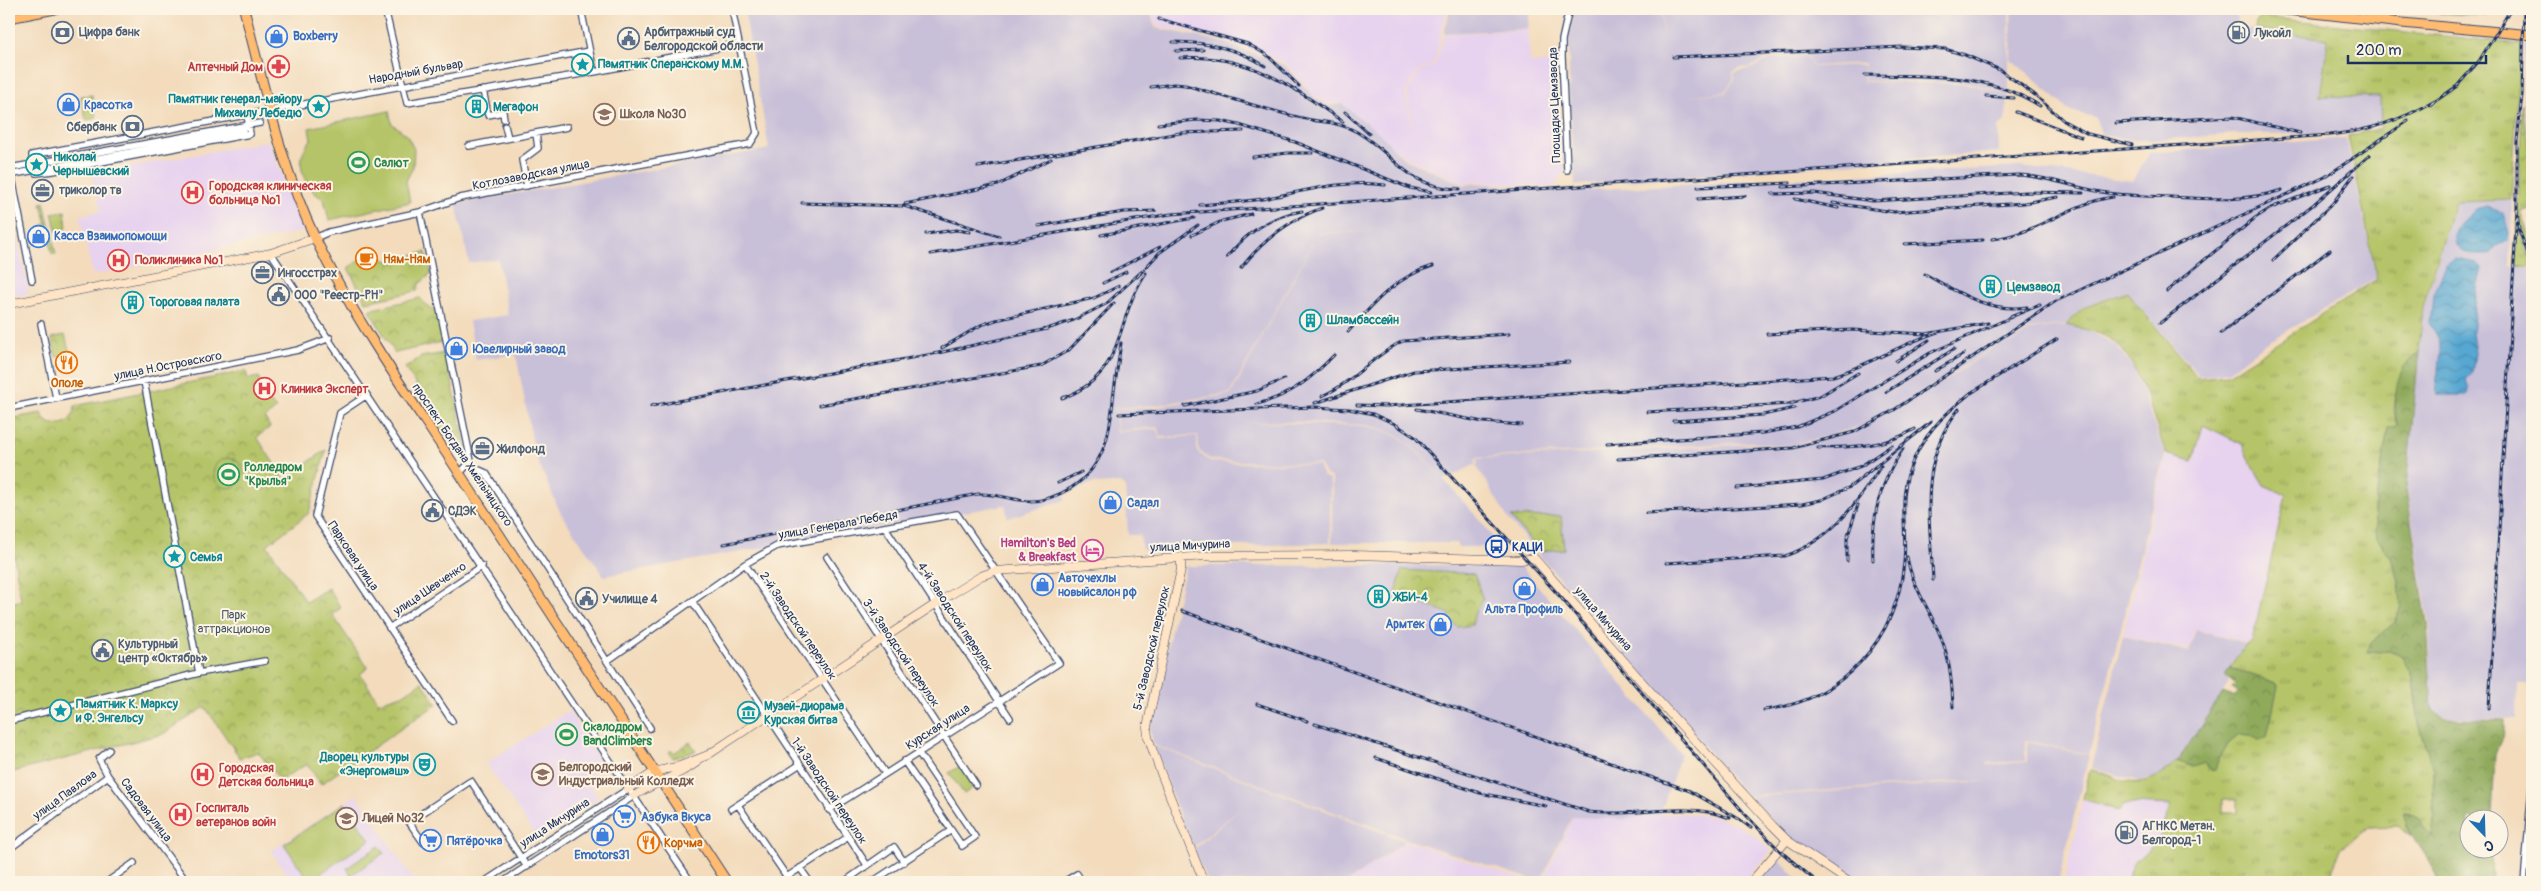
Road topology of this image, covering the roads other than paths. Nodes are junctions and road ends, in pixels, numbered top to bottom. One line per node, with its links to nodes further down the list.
1 (55, 9): 9 (main road)
2 (244, 9): 16 (main road, проспект Богдана Хмельницкого)
3 (385, 9): 14 (street)
4 (581, 9): 12 (street)
5 (732, 9): 11 (street)
6 (1569, 9): 28 (street, Площадка Цемзавода)
7 (2279, 9): 8 (main road)
8 (2302, 10): 10 (main road)
9 (9, 18)
10 (2532, 35)
11 (739, 44): 13 (street); 29 (street, Котлозаводская улица)
12 (589, 51): 13 (street); 14 (street, Народный бульвар)
13 (594, 72): 15 (street)
14 (403, 84): 15 (street); 16 (street, Народный бульвар)
15 (483, 90): 18 (street)
16 (270, 110): 17 (street, Народный бульвар); 31 (main road, проспект Богдана Хмельницкого)
17 (247, 114): 20 (street); 26 (street, Народный бульвар)
18 (504, 119)
19 (260, 123): 20 (street)
20 (247, 125): 26 (street); 26 (street)
21 (505, 126): 24 (street)
22 (567, 127): 23 (street)
23 (536, 133): 24 (street); 29 (street)
24 (508, 138): 25 (street)
25 (468, 146)
26 (34, 168): 27 (street)
27 (10, 170): 33 (street)
28 (1567, 170)
29 (526, 186): 30 (street, Котлозаводская улица)
30 (420, 212): 31 (street, Котлозаводская улица); 41 (street)
31 (316, 240): 32 (street); 42 (main road, проспект Богдана Хмельницкого)
32 (271, 253): 34 (street); 36 (street)
33 (32, 280)
34 (9, 304)
35 (41, 324): 39 (street)
36 (330, 338): 37 (street, улица Н.Островского); 38 (street)
37 (144, 381): 39 (street, улица Н.Островского); 55 (street)
38 (367, 395): 47 (street); 51 (street, Парковая улица)
39 (56, 398): 40 (street, улица Н.Островского)
40 (9, 408)
41 (468, 465): 42 (street); 54 (street)
42 (460, 473): 69 (main road, проспект Богдана Хмельницкого)
43 (885, 527): 46 (street, улица Генерала Лебедя); 48 (street, улица Генерала Лебедя); 50 (street, 4-й Заводской переулок)
44 (826, 557): 52 (street, 3-й Заводской переулок)
45 (1181, 557): 48 (street, улица Мичурина); 82 (street, улица Мичурина); 104 (street, 5-й Заводской переулок)
46 (745, 564): 49 (street, улица Генерала Лебедя); 56 (street, 2-й Заводской переулок)
47 (482, 566): 51 (street, улица Шевченко); 75 (street)
48 (996, 571): 50 (street, улица Мичурина); 57 (street, Курская улица)
49 (692, 601): 54 (street, улица Генерала Лебедя); 58 (street, 1-й Заводской переулок)
50 (934, 605): 52 (street, улица Мичурина); 57 (street, 4-й Заводской переулок)
51 (389, 628): 61 (street, Парковая улица)
52 (880, 641): 56 (street, улица Мичурина); 63 (street, 3-й Заводской переулок)
53 (265, 661): 55 (street)
54 (607, 661): 62 (street)
55 (198, 673): 60 (street)
56 (822, 678): 58 (street, улица Мичурина); 70 (street, 2-й Заводской переулок)
57 (998, 701): 59 (street, 4-й Заводской переулок); 63 (street, Курская улица)
58 (766, 715): 66 (street, улица Мичурина); 68 (street, 1-й Заводской переулок)
59 (1010, 718)
60 (9, 721)
61 (452, 721)
62 (650, 728)
63 (944, 735): 65 (street, Курская улица); 73 (street, 3-й Заводской переулок)
64 (108, 750): 71 (street, Садовая улица)
65 (918, 752): 67 (street, Курская улица); 80 (street)
66 (708, 755): 69 (street, улица Мичурина); 72 (street)
67 (904, 761): 70 (street, Курская улица); 80 (street)
68 (799, 764): 77 (street); 79 (street, 1-й Заводской переулок)
69 (654, 772): 72 (main road, проспект Богдана Хмельницкого); 75 (street, улица Мичурина)
70 (886, 773): 79 (street, Курская улица)
71 (108, 776): 84 (street, улица Павлова); 93 (street, Садовая улица)
72 (661, 782): 76 (street); 97 (main road, проспект Богдана Хмельницкого)
73 (976, 785)
74 (2532, 786): 107 (street)
75 (628, 789): 76 (street); 85 (street, улица Мичурина)
76 (634, 796): 89 (street, улица Мичурина); 96 (street)
77 (738, 804): 78 (street); 91 (street)
78 (731, 809)
79 (829, 810): 81 (street, 1-й Заводской переулок)
80 (950, 831): 86 (street)
81 (848, 837): 88 (street, 1-й Заводской переулок); 90 (street)
82 (1787, 840): 105 (street); 106 (street, улица Мичурина)
83 (423, 842): 85 (street)
84 (9, 848)
85 (521, 858): 89 (street); 94 (street, улица Мичурина)
86 (904, 862): 88 (street); 101 (street)
87 (134, 863): 92 (street)
88 (867, 865): 100 (street)
89 (527, 867): 95 (street, улица Мичурина)
90 (800, 868): 91 (street); 99 (street)
91 (787, 877): 98 (street)
92 (107, 882)
93 (187, 882)
94 (484, 882)
95 (503, 882)
96 (691, 882)
97 (727, 882)
98 (779, 882)
99 (810, 882)
100 (844, 882)
101 (872, 882)
102 (1064, 882): 103 (street)
103 (1082, 882)
104 (1204, 882)
105 (1751, 882)
106 (1848, 882)
107 (2524, 882)

